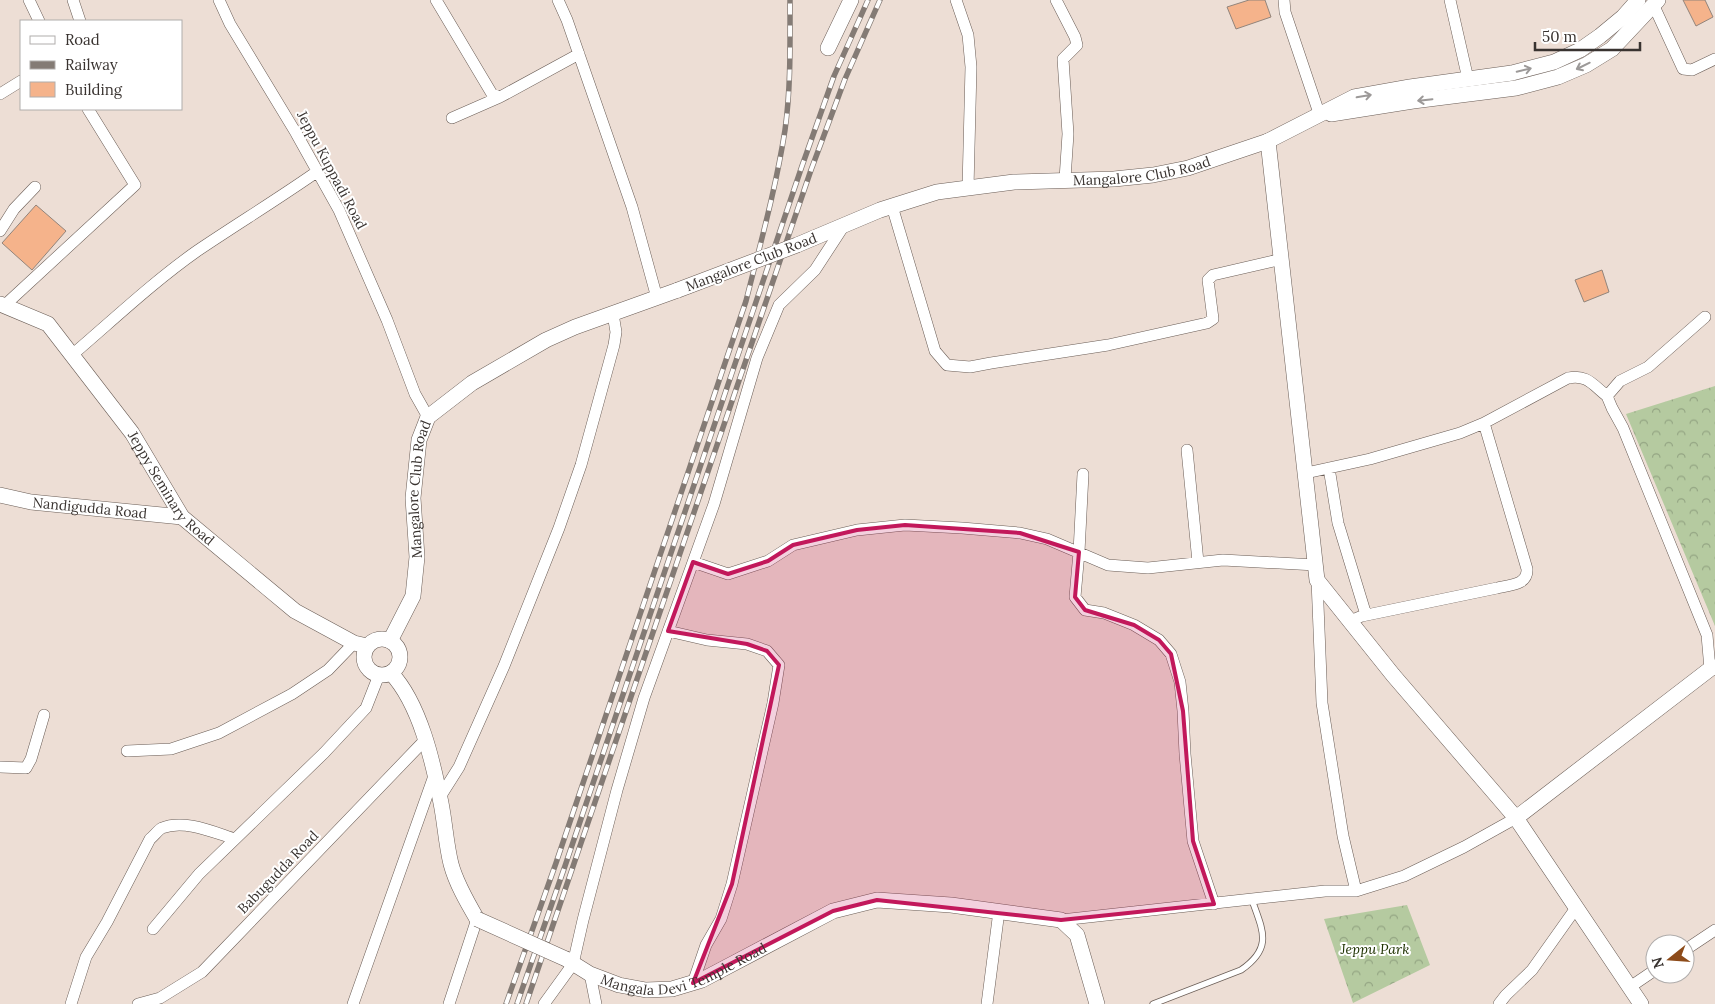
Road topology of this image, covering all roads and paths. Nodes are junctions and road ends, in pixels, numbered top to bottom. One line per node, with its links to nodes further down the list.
1 (29, 0): 13 (street)
2 (73, 0): 14 (street)
3 (218, 0): 26 (street, Jeppu Kuppadi Road)
4 (436, 0): 21 (street)
5 (558, 0): 16 (street)
6 (851, 0): 15 (street)
7 (956, 0): 29 (street)
8 (1056, 0): 27 (street)
9 (1284, 0): 23 (street)
10 (1450, 0): 18 (street)
11 (1638, 0): 18 (street, Mangalore Club Road, one-way to 11)
12 (1656, 2): 17 (street); 23 (street, Mangalore Club Road, one-way to 23)
13 (39, 20)
14 (80, 20)
15 (828, 48)
16 (579, 54): 21 (street); 34 (street)
17 (1715, 59)
18 (1468, 80): 23 (street, Mangalore Club Road, one-way to 18)
19 (20, 82): 20 (street)
20 (0, 94)
21 (500, 97): 24 (street)
22 (89, 110): 35 (street)
23 (1320, 116): 25 (street, Mangalore Club Road)
24 (452, 118)
25 (1268, 141): 27 (street, Mangalore Club Road); 33 (street)
26 (318, 171): 38 (street); 40 (street, Jeppu Kuppadi Road)
27 (1065, 179): 29 (street, Mangalore Club Road)
28 (35, 187): 32 (street)
29 (968, 188): 30 (street, Mangalore Club Road)
30 (892, 206): 31 (street, Mangalore Club Road); 33 (street)
31 (845, 224): 34 (street, Mangalore Club Road, bridge); 49 (street)
32 (0, 231)
33 (1282, 259): 44 (street)
34 (657, 298): 36 (street, Mangalore Club Road)
35 (3, 305): 38 (street, Jeppy Seminary Road)
36 (613, 314): 40 (street, Mangalore Club Road); 65 (street)
37 (1705, 317): 39 (street)
38 (72, 355): 47 (street, Jeppy Seminary Road)
39 (1607, 396): 41 (street); 58 (street)
40 (428, 416): 56 (street, Mangalore Club Road)
41 (1484, 422): 43 (street); 53 (street)
42 (1187, 450): 50 (street)
43 (1329, 468): 44 (street); 53 (street)
44 (1306, 473): 51 (street)
45 (1083, 474): 48 (street)
46 (0, 495): 47 (street, Nandigudda Road)
47 (182, 517): 57 (street, Jeppy Seminary Road)
48 (1080, 552): 49 (street); 50 (street); 70 (street)
49 (693, 562): 55 (street)
50 (1198, 562): 51 (street)
51 (1316, 565): 52 (street)
52 (1317, 580): 54 (street); 68 (street)
53 (1366, 615): 54 (street)
54 (1350, 621): 66 (street)
55 (668, 631): 78 (street); 81 (street)
56 (390, 641): 57 (street); 59 (street)
57 (361, 644): 59 (street); 62 (street)
58 (1713, 668): 66 (street)
59 (385, 674): 61 (street); 67 (street)
60 (44, 716): 63 (street)
61 (425, 740): 64 (street); 84 (street, Babugudda Road)
62 (127, 751)
63 (0, 767)
64 (434, 773): 65 (street); 85 (street)
65 (440, 797): 73 (street)
66 (1516, 818): 68 (street); 71 (street)
67 (235, 839): 75 (street); 83 (street)
68 (1356, 891): 69 (street)
69 (1252, 900): 70 (street); 91 (lane)
70 (1214, 904): 74 (street)
71 (1576, 908): 82 (street); 92 (street)
72 (999, 911): 74 (street, Mangala Devi Temple Road); 81 (street, Mangala Devi Temple Road); 89 (street)
73 (477, 919): 78 (street, Mangala Devi Temple Road, bridge); 86 (street)
74 (1061, 920): 90 (street)
75 (153, 929)
76 (1715, 930): 77 (street)
77 (1695, 943)
78 (569, 961): 79 (street, Mangala Devi Temple Road); 87 (street)
79 (590, 974): 81 (street, Mangala Devi Temple Road); 88 (street)
80 (1645, 977): 82 (street)
81 (693, 983)
82 (1630, 987): 93 (street)
83 (71, 1004)
84 (138, 1004)
85 (353, 1004)
86 (449, 1004)
87 (544, 1004)
88 (596, 1004)
89 (987, 1004)
90 (1097, 1004)
91 (1153, 1004)
92 (1499, 1004)
93 (1641, 1004)

